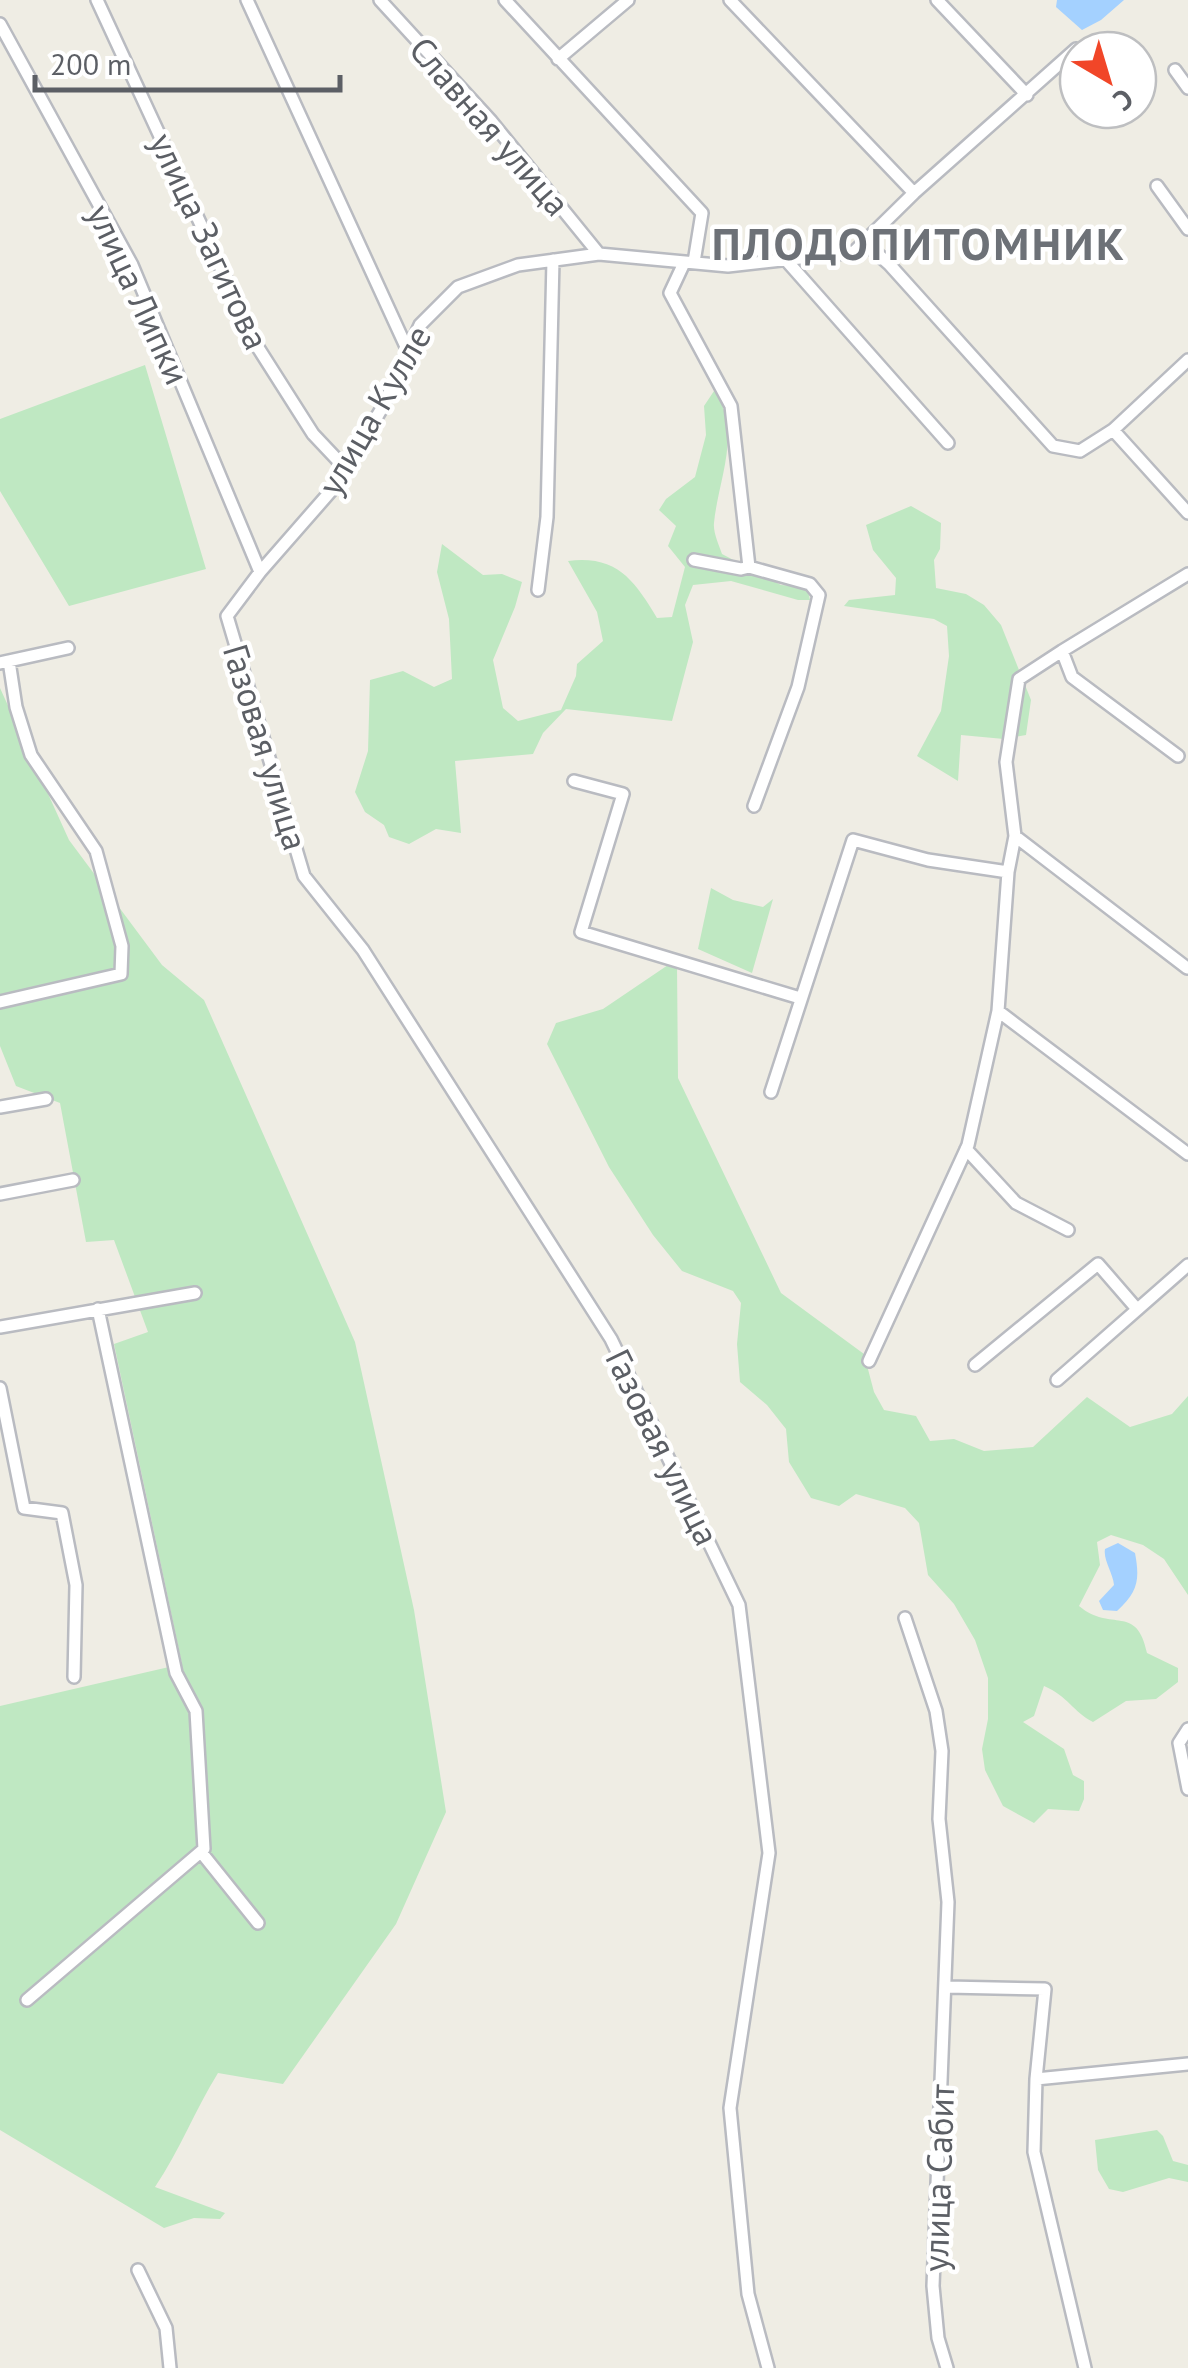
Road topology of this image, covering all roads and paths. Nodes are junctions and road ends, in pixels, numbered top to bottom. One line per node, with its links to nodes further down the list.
1 (97, 0): 26 (street, улица Загитова)
2 (246, 0): 22 (street)
3 (380, 0): 18 (street, Славная улица)
4 (505, 0): 9 (street)
5 (628, 0): 9 (street)
6 (730, 0): 15 (street)
7 (937, 0): 13 (street)
8 (0, 24): 30 (street, улица Липки)
9 (558, 59): 21 (street)
10 (1058, 65): 13 (street, улица Кулле)
11 (1175, 70): 12 (street)
12 (1188, 88)
13 (1027, 95): 15 (street, улица Кулле)
14 (1158, 186): 16 (street)
15 (914, 193): 17 (street, улица Кулле)
16 (1188, 229)
17 (864, 242): 20 (street, улица Кулле); 24 (street)
18 (599, 254): 19 (street, улица Кулле); 21 (street, улица Кулле)
19 (553, 260): 22 (street, улица Кулле); 32 (street, Славная улица)
20 (786, 260): 21 (street, улица Кулле); 25 (street)
21 (689, 263): 29 (street)
22 (408, 350): 26 (street, улица Кулле)
23 (1188, 360): 24 (street)
24 (1113, 430): 27 (street)
25 (948, 443)
26 (346, 469): 30 (street, улица Кулле)
27 (1188, 512)
28 (694, 560): 29 (street)
29 (750, 567): 39 (street)
30 (260, 572): 33 (street, улица Кулле)
31 (1188, 574): 35 (street)
32 (538, 590)
33 (227, 616): 75 (street, Газовая улица)
34 (68, 648): 36 (street)
35 (1062, 651): 37 (street); 40 (street)
36 (4, 662): 44 (street)
37 (1178, 756)
38 (574, 781): 43 (street)
39 (754, 806)
40 (1016, 836): 41 (street); 42 (street)
41 (1008, 872): 43 (street); 45 (street)
42 (1187, 968)
43 (800, 998): 46 (street)
44 (0, 1002)
45 (998, 1011): 49 (street); 50 (street)
46 (771, 1092)
47 (46, 1099): 48 (street)
48 (0, 1107)
49 (966, 1149): 53 (street); 59 (street)
50 (1188, 1154)
51 (72, 1180): 52 (street)
52 (0, 1194)
53 (1068, 1230)
54 (1188, 1265): 57 (street)
55 (195, 1294): 56 (street)
56 (98, 1308): 58 (street); 67 (street)
57 (1137, 1309): 60 (street); 61 (street)
58 (0, 1328)
59 (869, 1361)
60 (975, 1365)
61 (1057, 1380)
62 (0, 1388): 64 (street)
63 (905, 1618): 69 (street, улица Сабит)
64 (74, 1677)
65 (1188, 1729): 66 (street)
66 (1188, 1789)
67 (201, 1852): 68 (street); 70 (street)
68 (258, 1923)
69 (946, 1987): 72 (street); 76 (street, улица Сабит)
70 (27, 2000)
71 (1188, 2064): 72 (street)
72 (1036, 2079): 77 (street)
73 (138, 2270): 74 (street)
74 (170, 2368)
75 (768, 2368)
76 (948, 2368)
77 (1084, 2368)

